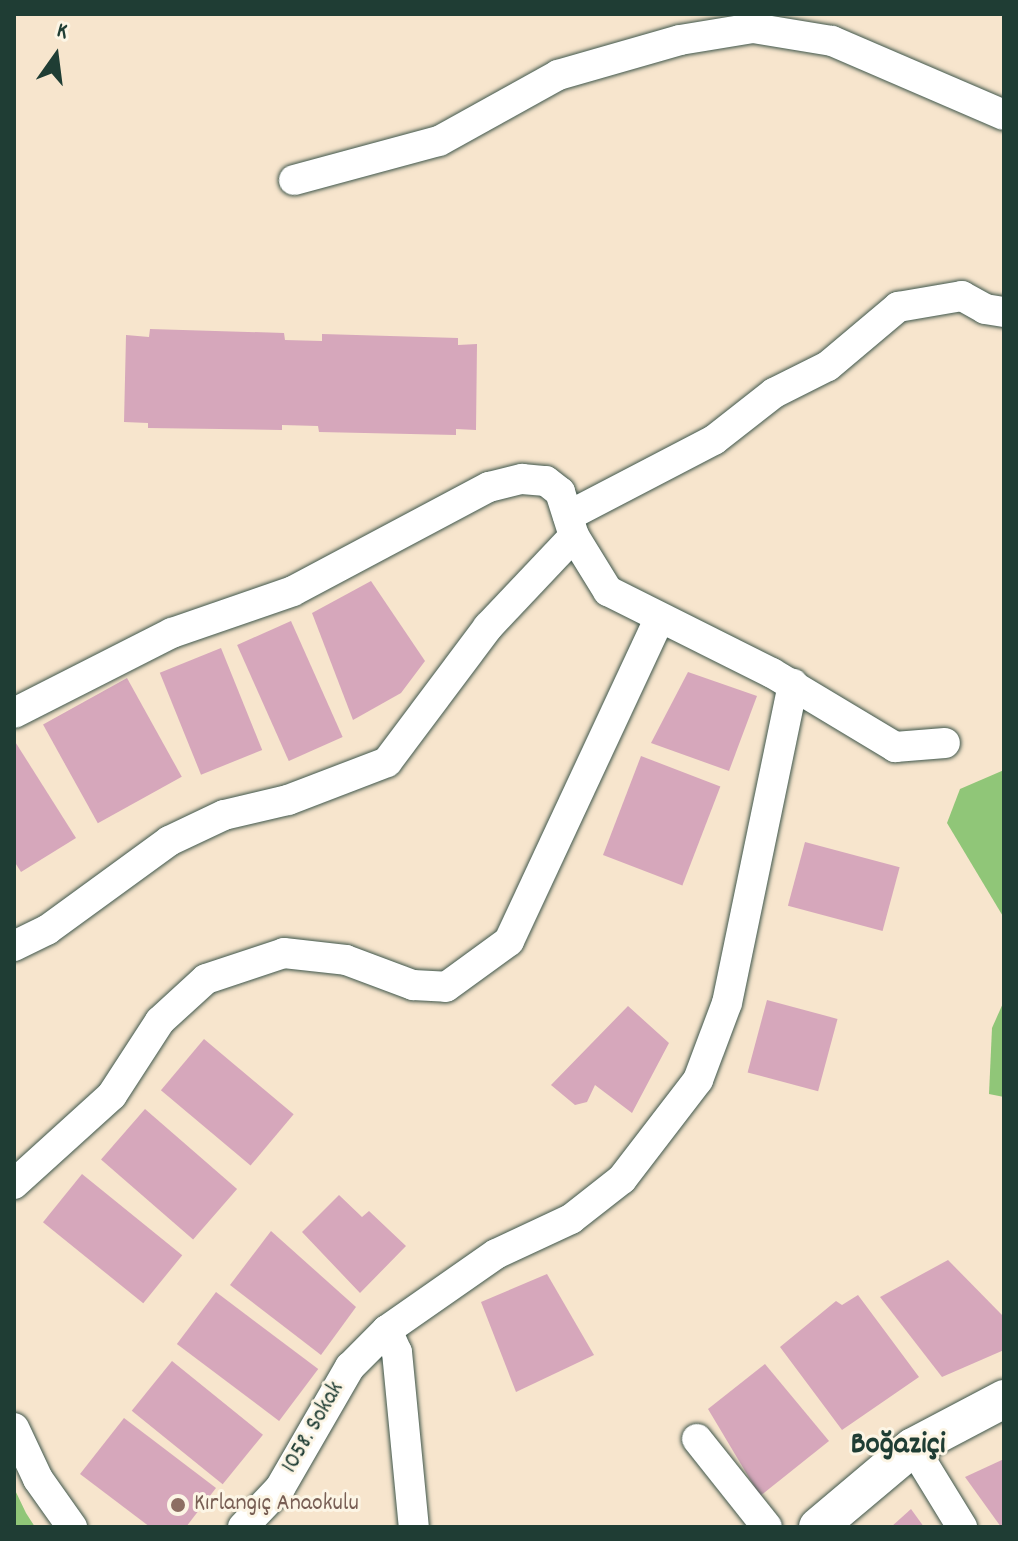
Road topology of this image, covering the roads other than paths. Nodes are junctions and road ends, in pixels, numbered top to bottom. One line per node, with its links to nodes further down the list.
1 (1004, 115): 2 (street)
2 (294, 180)
3 (1004, 312): 4 (street)
4 (571, 526): 5 (street); 7 (street); 9 (street)
5 (659, 620): 6 (street); 10 (street)
6 (793, 684): 8 (street); 11 (street, 1058. Sokak)
7 (14, 713)
8 (945, 743)
9 (14, 946)
10 (14, 1184)
11 (387, 1330): 17 (street, 1058. Sokak); 18 (street)
12 (1004, 1399): 15 (main road)
13 (14, 1428): 16 (street)
14 (697, 1439): 19 (street)
15 (913, 1447): 20 (main road); 21 (street)
16 (72, 1527)
17 (243, 1527)
18 (414, 1527)
19 (767, 1527)
20 (818, 1527)
21 (962, 1527)

